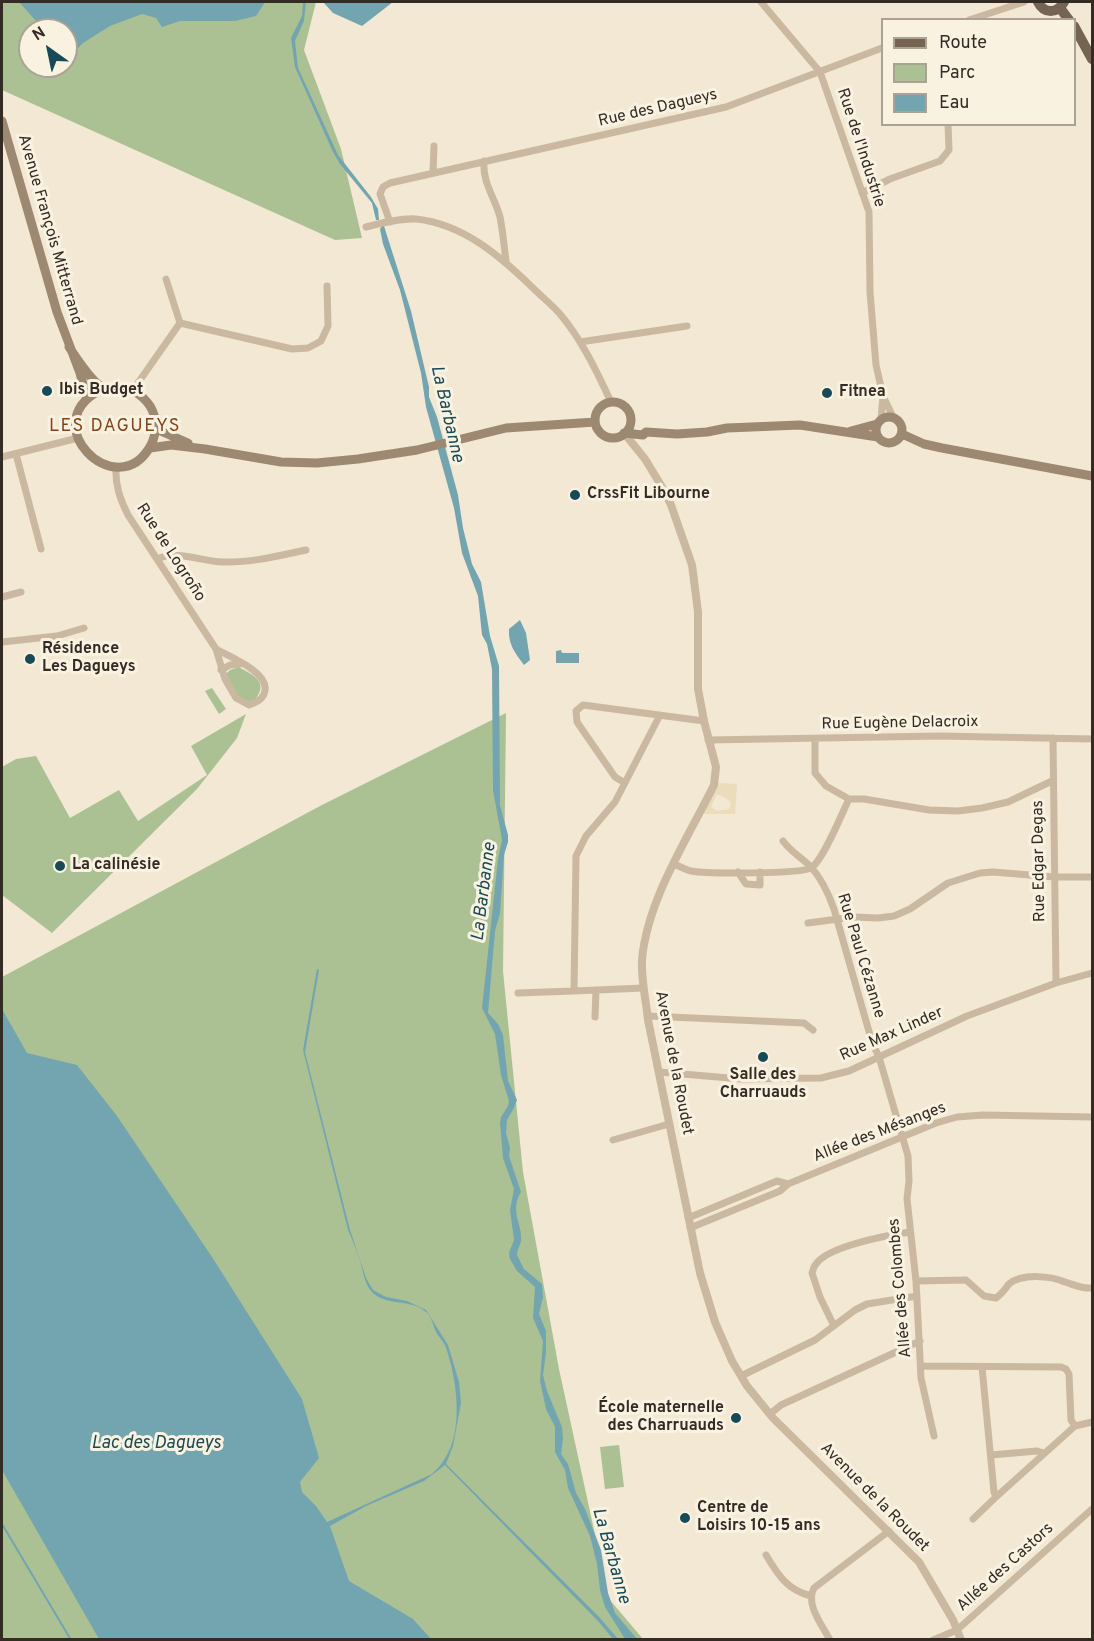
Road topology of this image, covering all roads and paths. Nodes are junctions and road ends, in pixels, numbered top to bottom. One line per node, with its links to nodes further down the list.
1 (761, 2): 9 (street, Rue de l'Industrie)
2 (1024, 2): 5 (street)
3 (1038, 2): 4 (main road)
4 (1062, 5)
5 (975, 18)
6 (1076, 30): 8 (main road)
7 (881, 48): 9 (street, Rue des Dagueys)
8 (1092, 58)
9 (820, 72): 14 (street, Rue des Dagueys); 16 (street, Rue de l'Industrie)
10 (2, 121): 12 (main road, Avenue François Mitterrand)
11 (948, 126): 16 (street)
12 (3, 133): 25 (main road, Avenue François Mitterrand)
13 (434, 146): 15 (street)
14 (484, 161): 15 (street, Rue des Dagueys); 19 (street)
15 (433, 172): 17 (street, Rue des Dagueys)
16 (862, 193): 28 (street, Rue de l'Industrie)
17 (390, 222): 18 (street); 19 (street)
18 (366, 227)
19 (506, 261): 24 (street)
20 (166, 279): 22 (street)
21 (327, 286): 22 (street)
22 (180, 324): 27 (street)
23 (687, 326): 24 (street)
24 (580, 342): 30 (street)
25 (69, 347): 26 (main road, Avenue François Mitterrand); 29 (main road, Avenue François Mitterrand)
26 (105, 388): 27 (main road); 29 (main road)
27 (133, 390): 35 (main road)
28 (883, 396): 31 (street, Rue de l'Industrie); 33 (street, Rue de l'Industrie)
29 (87, 399): 41 (main road)
30 (610, 402): 32 (main road); 34 (main road)
31 (893, 417): 33 (main road); 39 (main road)
32 (631, 421): 37 (main road); 38 (main road)
33 (879, 421): 36 (main road); 40 (main road)
34 (595, 422): 38 (main road); 44 (main road)
35 (156, 429): 42 (main road); 44 (main road)
36 (849, 432): 37 (main road); 40 (main road)
37 (644, 433): 38 (main road); 43 (street)
38 (624, 434): 43 (street, Avenue de la Roudet)
39 (902, 434): 40 (main road); 48 (main road)
40 (878, 437)
41 (78, 438): 45 (street); 47 (main road)
42 (150, 448): 44 (main road); 47 (main road)
43 (637, 448): 60 (street, Avenue de la Roudet)
44 (205, 449)
45 (16, 454): 46 (street); 49 (street)
46 (2, 457)
47 (116, 467): 51 (street, Rue de Logroño)
48 (1092, 476)
49 (40, 549)
50 (306, 550): 51 (street)
51 (157, 559): 56 (street, Rue de Logroño)
52 (21, 592): 53 (street)
53 (2, 597)
54 (84, 627): 55 (street)
55 (2, 642)
56 (216, 649): 57 (street, Rue de Logroño); 58 (street, Rue de Logroño)
57 (240, 664): 58 (street); 58 (street, Rue de Logroño)
58 (222, 670)
59 (660, 715): 60 (street); 66 (street); 66 (street)
60 (704, 721): 64 (street, Avenue de la Roudet)
61 (1053, 738): 62 (street, Rue Eugène Delacroix); 63 (street, Rue Eugène Delacroix); 65 (street, Rue Edgar Degas)
62 (815, 739): 64 (street, Rue Eugène Delacroix); 67 (street)
63 (1092, 739)
64 (708, 740): 69 (street, Avenue de la Roudet)
65 (1052, 781): 67 (street); 74 (street, Rue Edgar Degas)
66 (625, 783): 81 (street)
67 (849, 799): 70 (street)
68 (783, 841): 70 (street, Rue Paul Cézanne)
69 (674, 864): 71 (street); 79 (street, Avenue de la Roudet)
70 (811, 868): 72 (street); 75 (street, Rue Paul Cézanne)
71 (738, 872): 72 (street); 72 (street)
72 (760, 872)
73 (1092, 877): 74 (street)
74 (1054, 878): 75 (street); 78 (street, Rue Edgar Degas)
75 (837, 918): 76 (street); 86 (street, Rue Paul Cézanne)
76 (808, 923)
77 (1092, 973): 78 (street, Rue Max Linder)
78 (1056, 983): 86 (street, Rue Max Linder)
79 (643, 988): 80 (street); 83 (street, Avenue de la Roudet)
80 (596, 990): 81 (street); 84 (street)
81 (574, 992): 82 (street)
82 (518, 993)
83 (648, 1016): 85 (street); 87 (street, Avenue de la Roudet)
84 (595, 1017)
85 (813, 1030)
86 (879, 1056): 87 (street, Rue Max Linder); 90 (street, Rue Paul Cézanne)
87 (658, 1072): 89 (street, Avenue de la Roudet)
88 (1092, 1117): 90 (street, Allée des Mésanges)
89 (669, 1124): 91 (street); 92 (street, Avenue de la Roudet)
90 (902, 1137): 92 (street, Allée des Mésanges); 93 (street, Allée des Colombes)
91 (613, 1140)
92 (689, 1223): 101 (street, Avenue de la Roudet)
93 (910, 1232): 94 (street, Allée des Colombes); 97 (street)
94 (916, 1281): 95 (street); 96 (street, Allée des Colombes)
95 (1092, 1288)
96 (917, 1296): 97 (street); 98 (street, Allée des Colombes)
97 (834, 1326): 101 (street)
98 (920, 1341): 99 (street, Allée des Colombes); 102 (street)
99 (922, 1365): 100 (street); 105 (street, Allée des Colombes)
100 (982, 1367): 104 (street); 107 (street)
101 (741, 1376): 102 (street, Avenue de la Roudet)
102 (770, 1414): 111 (street, Avenue de la Roudet)
103 (1092, 1422): 104 (street)
104 (1075, 1426): 106 (street)
105 (934, 1436)
106 (1044, 1453): 107 (street); 108 (street)
107 (991, 1455): 108 (street)
108 (996, 1497): 110 (street)
109 (1092, 1509): 114 (street, Allée des Castors)
110 (973, 1519)
111 (889, 1531): 113 (street); 114 (street, Avenue de la Roudet)
112 (766, 1555): 113 (street)
113 (810, 1596): 115 (street)
114 (957, 1630): 116 (street, Allée des Castors); 117 (street, Avenue de la Roudet)
115 (830, 1640)
116 (933, 1640)
117 (961, 1640)

